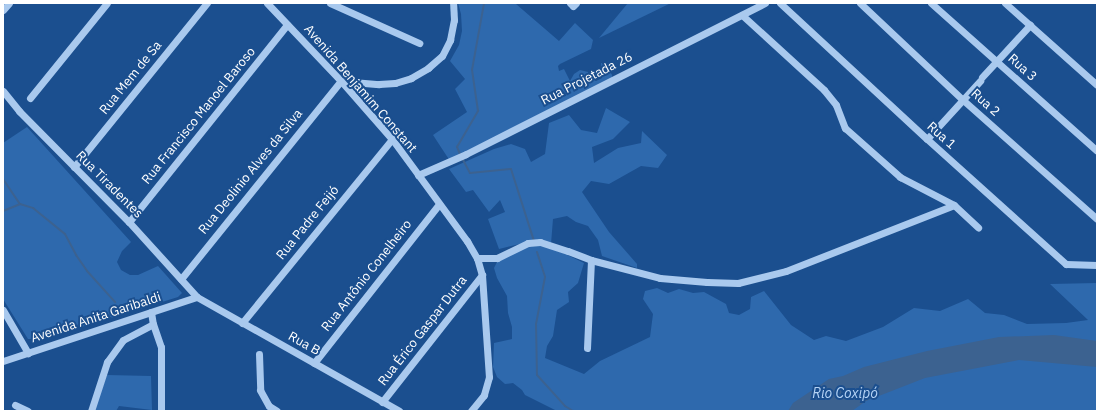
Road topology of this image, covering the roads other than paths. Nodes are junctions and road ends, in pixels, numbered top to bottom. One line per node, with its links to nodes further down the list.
1 (9, 3): 14 (street)
2 (107, 3): 23 (street)
3 (207, 3): 28 (street, Rua Mem de Sa)
4 (267, 3): 16 (street, Avenida Benjamim Constant)
5 (330, 3): 18 (street)
6 (453, 3): 20 (street)
7 (570, 3): 8 (street)
8 (576, 3)
9 (765, 3): 15 (street, Rua Projetada 26)
10 (780, 3): 26 (street, Rua 1)
11 (860, 3): 24 (street, Rua 2)
12 (931, 3): 19 (street, Rua 3)
13 (1005, 3): 17 (street)
14 (3, 10)
15 (742, 15): 29 (street, Rua Projetada 26); 31 (street)
16 (287, 25): 20 (street, Avenida Benjamim Constant); 33 (street, Rua Francisco Manoel Baroso)
17 (1030, 25): 19 (street); 21 (street)
18 (419, 43)
19 (997, 61): 24 (street); 27 (street, Rua 3)
20 (341, 80): 25 (street, Avenida Benjamim Constant); 39 (street, Rua Deolinio Alves da Silva)
21 (1097, 85)
22 (3, 91): 28 (street, Rua Tiradentes)
23 (30, 98)
24 (963, 100): 26 (street); 32 (street, Rua 2)
25 (392, 139): 29 (street, Avenida Benjamim Constant); 43 (street, Rua Padre Feijó)
26 (927, 139): 37 (street, Rua 1)
27 (1097, 151)
28 (74, 167): 33 (street, Rua Tiradentes)
29 (418, 175): 30 (street, Avenida Benjamim Constant)
30 (439, 204): 35 (street, Avenida Benjamim Constant); 49 (street, Rua Antônio Conelheiro)
31 (954, 205): 34 (street); 36 (street)
32 (1097, 219)
33 (129, 222): 39 (street, Rua Tiradentes)
34 (978, 227)
35 (477, 258): 36 (street); 38 (street, Avenida Benjamim Constant)
36 (591, 260): 45 (street)
37 (1097, 265)
38 (482, 275): 50 (street, Rua Érico Gaspar Dutra); 57 (street)
39 (181, 279): 40 (street, Rua Tiradentes)
40 (198, 297): 42 (street, Avenida Anita Garibaldi); 43 (street, Rua B)
41 (3, 310): 46 (street)
42 (151, 312): 44 (street); 46 (street, Avenida Anita Garibaldi)
43 (242, 323): 49 (street, Rua B)
44 (152, 324): 53 (street); 54 (street)
45 (587, 348)
46 (28, 353): 48 (street, Avenida Anita Garibaldi)
47 (259, 354): 55 (street)
48 (3, 361)
49 (314, 363): 50 (street, Rua B)
50 (382, 402): 56 (street, Rua B)
51 (15, 405): 52 (street)
52 (28, 411)
53 (91, 411)
54 (161, 411)
55 (277, 411)
56 (399, 411)
57 (471, 411)

